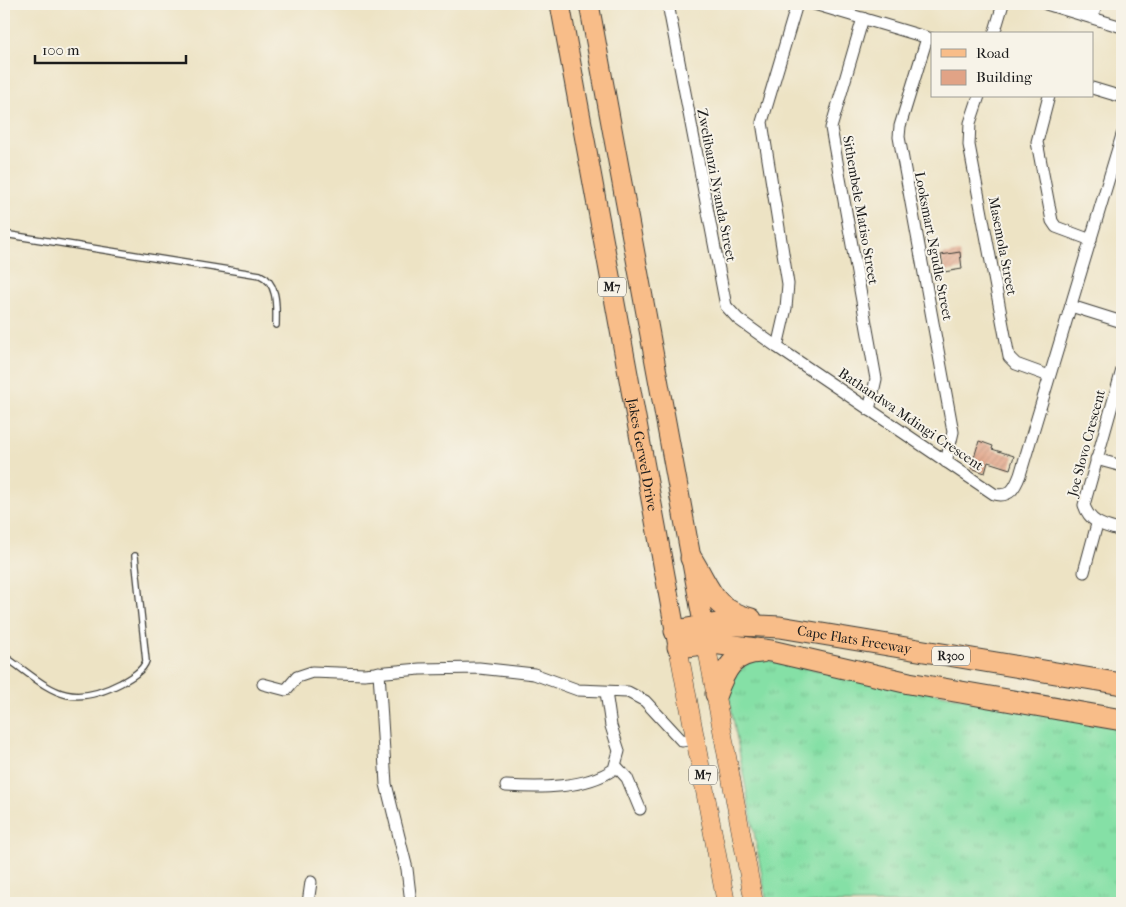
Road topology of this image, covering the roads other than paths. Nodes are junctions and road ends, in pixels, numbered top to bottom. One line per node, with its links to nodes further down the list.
1 (560, 4): 39 (highway, Jakes Gerwel Drive / M7)
2 (589, 4): 35 (highway, Jakes Gerwel Drive / M7)
3 (668, 4): 24 (street, Zwelibanzi Nyanda Street)
4 (797, 4): 24 (street)
5 (814, 4): 9 (street)
6 (1003, 4): 12 (street)
7 (1046, 4): 10 (street)
8 (1096, 4): 10 (street)
9 (863, 18): 13 (street); 28 (street, Sithembele Matiso Street)
10 (1092, 18): 11 (street)
11 (1122, 27)
12 (995, 32)
13 (930, 39): 30 (street, Looksmart Ngudle Street)
14 (1094, 89): 17 (street)
15 (977, 98): 26 (street, Masemola Street)
16 (1048, 98): 20 (street)
17 (1122, 98)
18 (1122, 135): 20 (street, Bathandwa Mdingi Crescent)
19 (4, 234): 23 (lane)
20 (1091, 240): 21 (street, Bathandwa Mdingi Crescent)
21 (1070, 306): 22 (street); 26 (street, Bathandwa Mdingi Crescent)
22 (1122, 322)
23 (276, 325)
24 (777, 347): 28 (street, Bathandwa Mdingi Crescent)
25 (1122, 370): 27 (street, Joe Slovo Crescent)
26 (1049, 376): 30 (street, Bathandwa Mdingi Crescent)
27 (1119, 393): 29 (street, Joe Slovo Crescent)
28 (869, 410): 30 (street, Bathandwa Mdingi Crescent)
29 (1096, 459): 31 (street); 32 (street, Joe Slovo Crescent)
30 (946, 462)
31 (1122, 466)
32 (1097, 524): 33 (street); 36 (street)
33 (1122, 531)
34 (135, 556): 41 (lane)
35 (691, 558): 37 (highway); 38 (highway, Jakes Gerwel Drive / M7)
36 (1084, 572)
37 (780, 627): 38 (highway, Cape Flats Freeway / R300); 44 (highway, Cape Flats Freeway / R300)
38 (705, 634): 39 (highway, Cape Flats Freeway / R300); 40 (highway, Cape Flats Freeway / R300); 46 (main road, Jakes Gerwel Drive / M7)
39 (677, 639): 48 (main road, Jakes Gerwel Drive / M7)
40 (771, 651): 46 (highway); 47 (highway, Cape Flats Freeway / R300)
41 (4, 656)
42 (379, 672): 43 (street); 45 (street); 54 (street)
43 (263, 684)
44 (1122, 684)
45 (606, 692): 48 (street); 49 (street)
46 (716, 694): 56 (main road, Jakes Gerwel Drive / M7)
47 (1122, 720)
48 (696, 738): 55 (main road, Jakes Gerwel Drive / M7)
49 (616, 766): 50 (street); 51 (street)
50 (506, 786)
51 (640, 809)
52 (311, 882): 53 (street)
53 (308, 903)
54 (411, 903)
55 (726, 903)
56 (754, 903)

